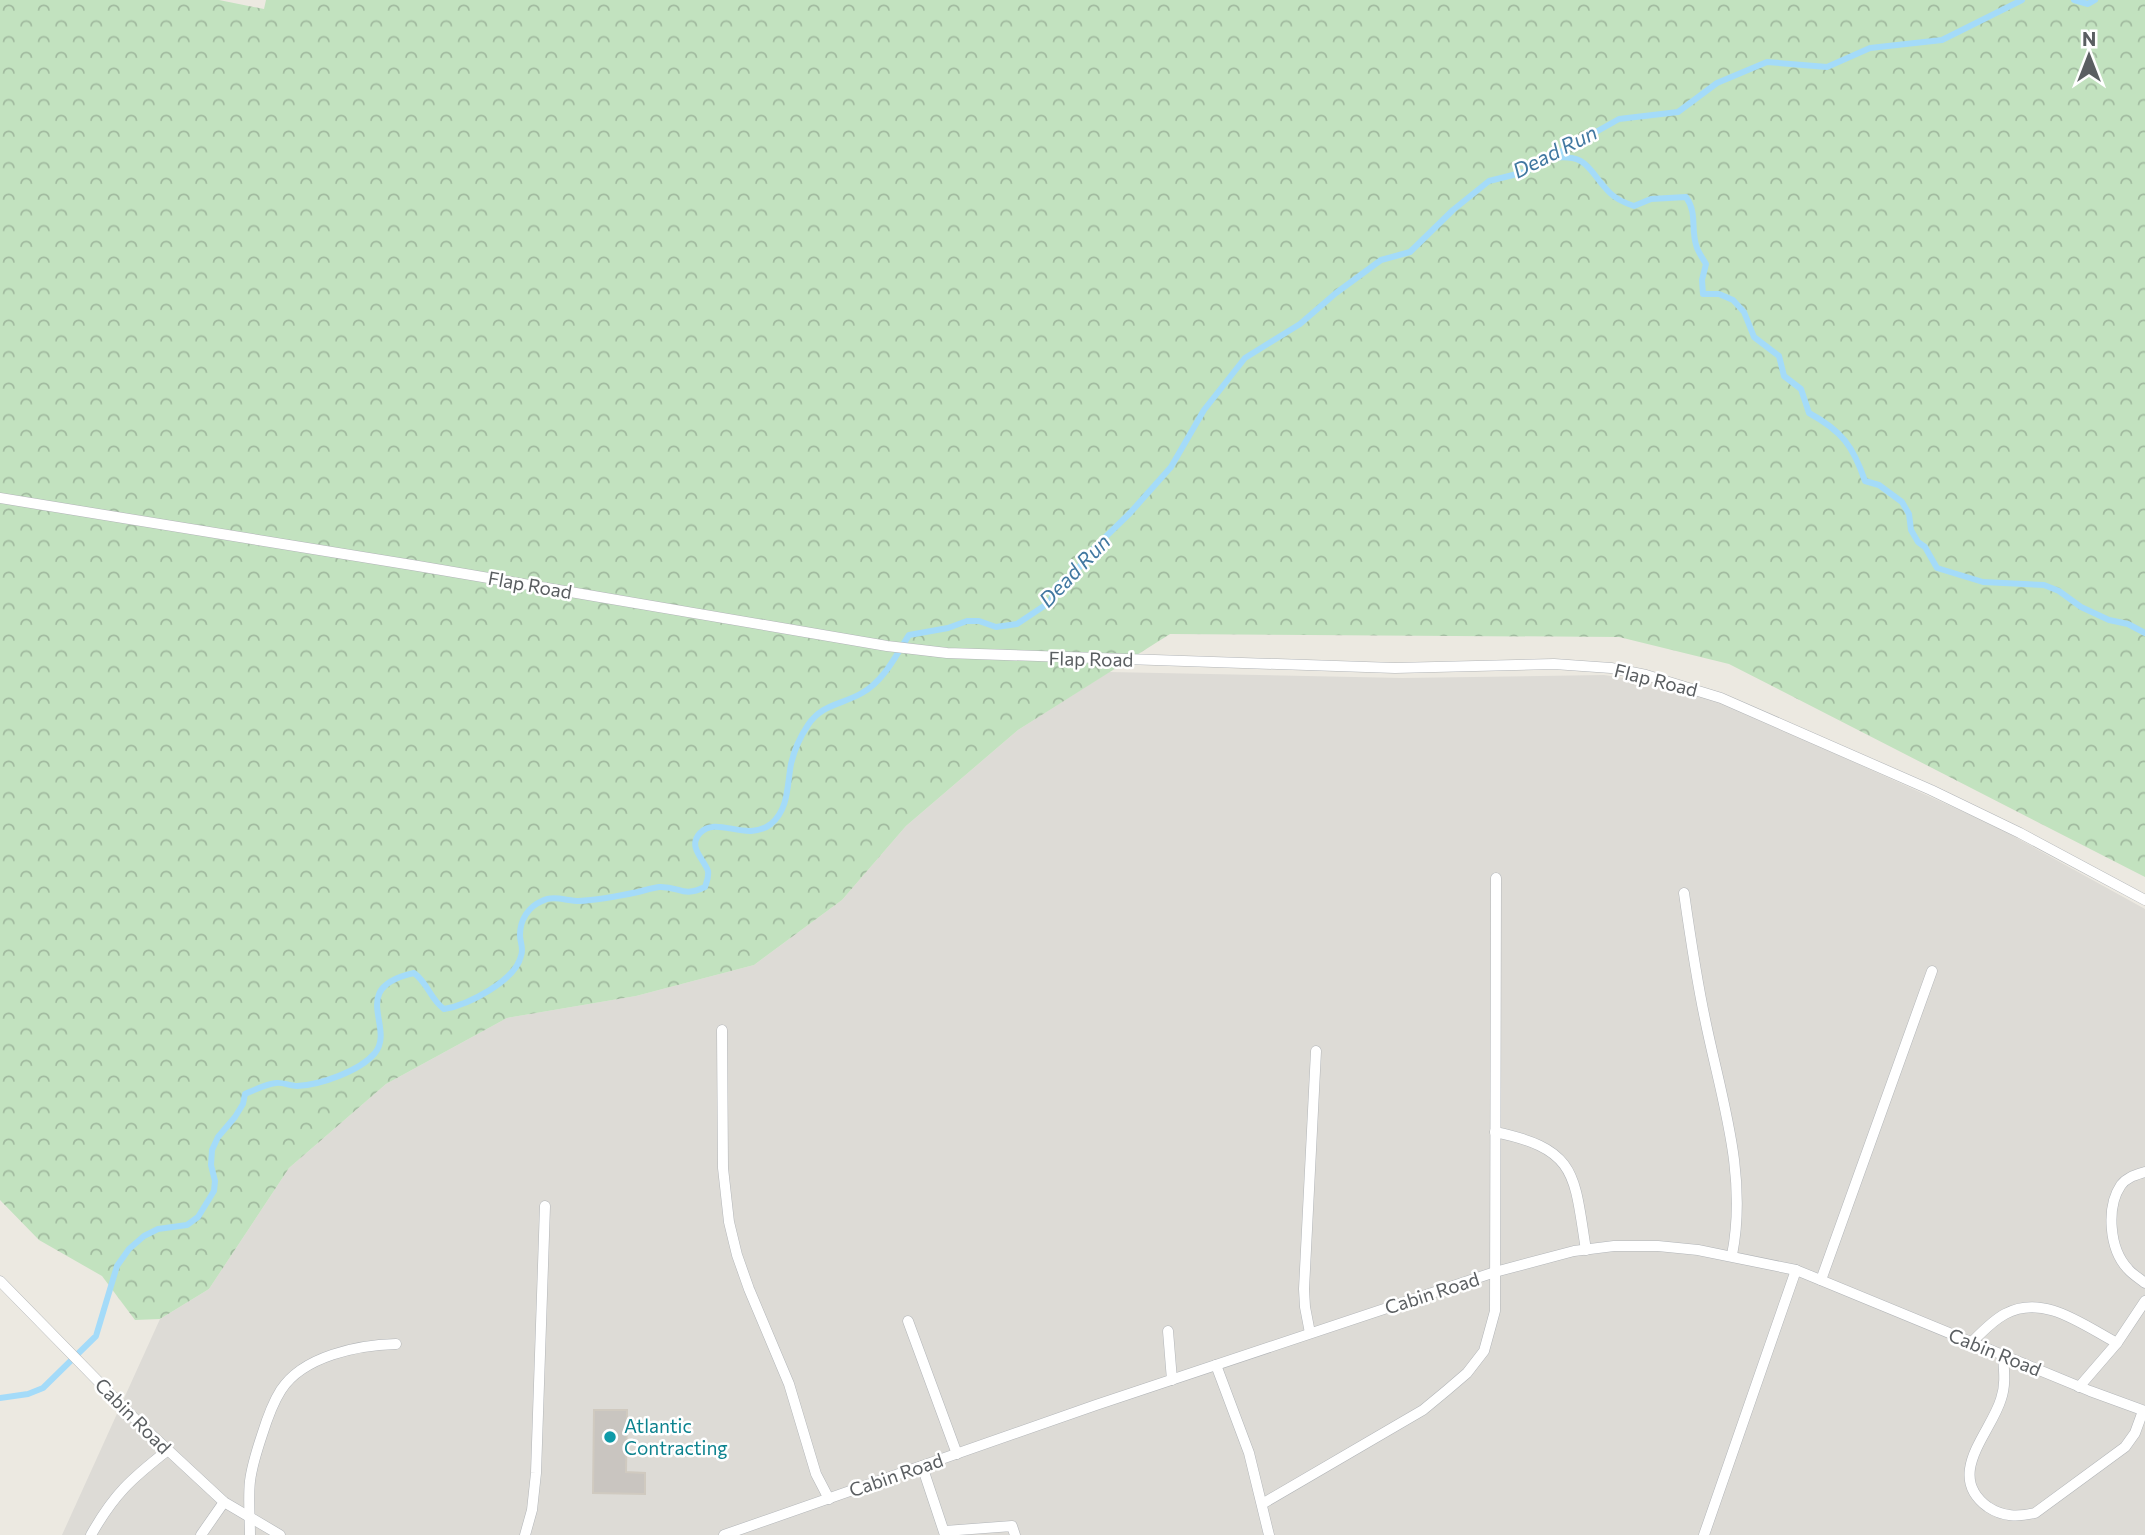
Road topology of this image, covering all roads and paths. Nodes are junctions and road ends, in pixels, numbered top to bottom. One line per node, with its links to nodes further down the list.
1 (0, 498): 4 (lane, Flap Road)
2 (1496, 878): 8 (lane)
3 (1684, 893): 12 (lane)
4 (2145, 900)
5 (1932, 971): 15 (lane)
6 (722, 1030): 33 (lane)
7 (1316, 1051): 21 (lane)
8 (1495, 1132): 11 (lane); 14 (lane)
9 (2145, 1172): 17 (lane)
10 (545, 1206): 42 (lane)
11 (1586, 1250): 12 (lane, Cabin Road); 14 (lane, Cabin Road)
12 (1731, 1255): 13 (lane, Cabin Road)
13 (1796, 1270): 15 (lane, Cabin Road); 46 (lane)
14 (1495, 1272): 21 (lane, Cabin Road); 35 (lane)
15 (1821, 1280): 22 (lane, Cabin Road)
16 (0, 1281): 30 (lane, Cabin Road)
17 (2145, 1283)
18 (2145, 1301): 23 (lane)
19 (908, 1321): 31 (lane)
20 (1168, 1331): 27 (lane)
21 (1311, 1333): 26 (lane, Cabin Road)
22 (1971, 1343): 23 (lane); 25 (lane, Cabin Road)
23 (2117, 1343): 28 (lane)
24 (396, 1344): 36 (lane)
25 (2004, 1356): 28 (lane, Cabin Road); 29 (lane)
26 (1216, 1365): 27 (lane, Cabin Road); 35 (lane)
27 (1172, 1380): 31 (lane, Cabin Road)
28 (2079, 1387): 29 (lane, Cabin Road)
29 (2144, 1411)
30 (168, 1450): 34 (lane, Cabin Road); 38 (lane)
31 (957, 1454): 32 (lane, Cabin Road)
32 (922, 1466): 33 (lane, Cabin Road); 37 (lane)
33 (829, 1499): 43 (lane, Cabin Road)
34 (224, 1502): 36 (lane, Cabin Road); 39 (lane)
35 (1262, 1504): 45 (lane)
36 (250, 1518): 40 (lane); 41 (lane, Cabin Road)
37 (945, 1533): 44 (lane)
38 (91, 1535)
39 (201, 1535)
40 (250, 1535)
41 (279, 1535)
42 (526, 1535)
43 (724, 1535)
44 (1015, 1535)
45 (1269, 1535)
46 (1704, 1535)

